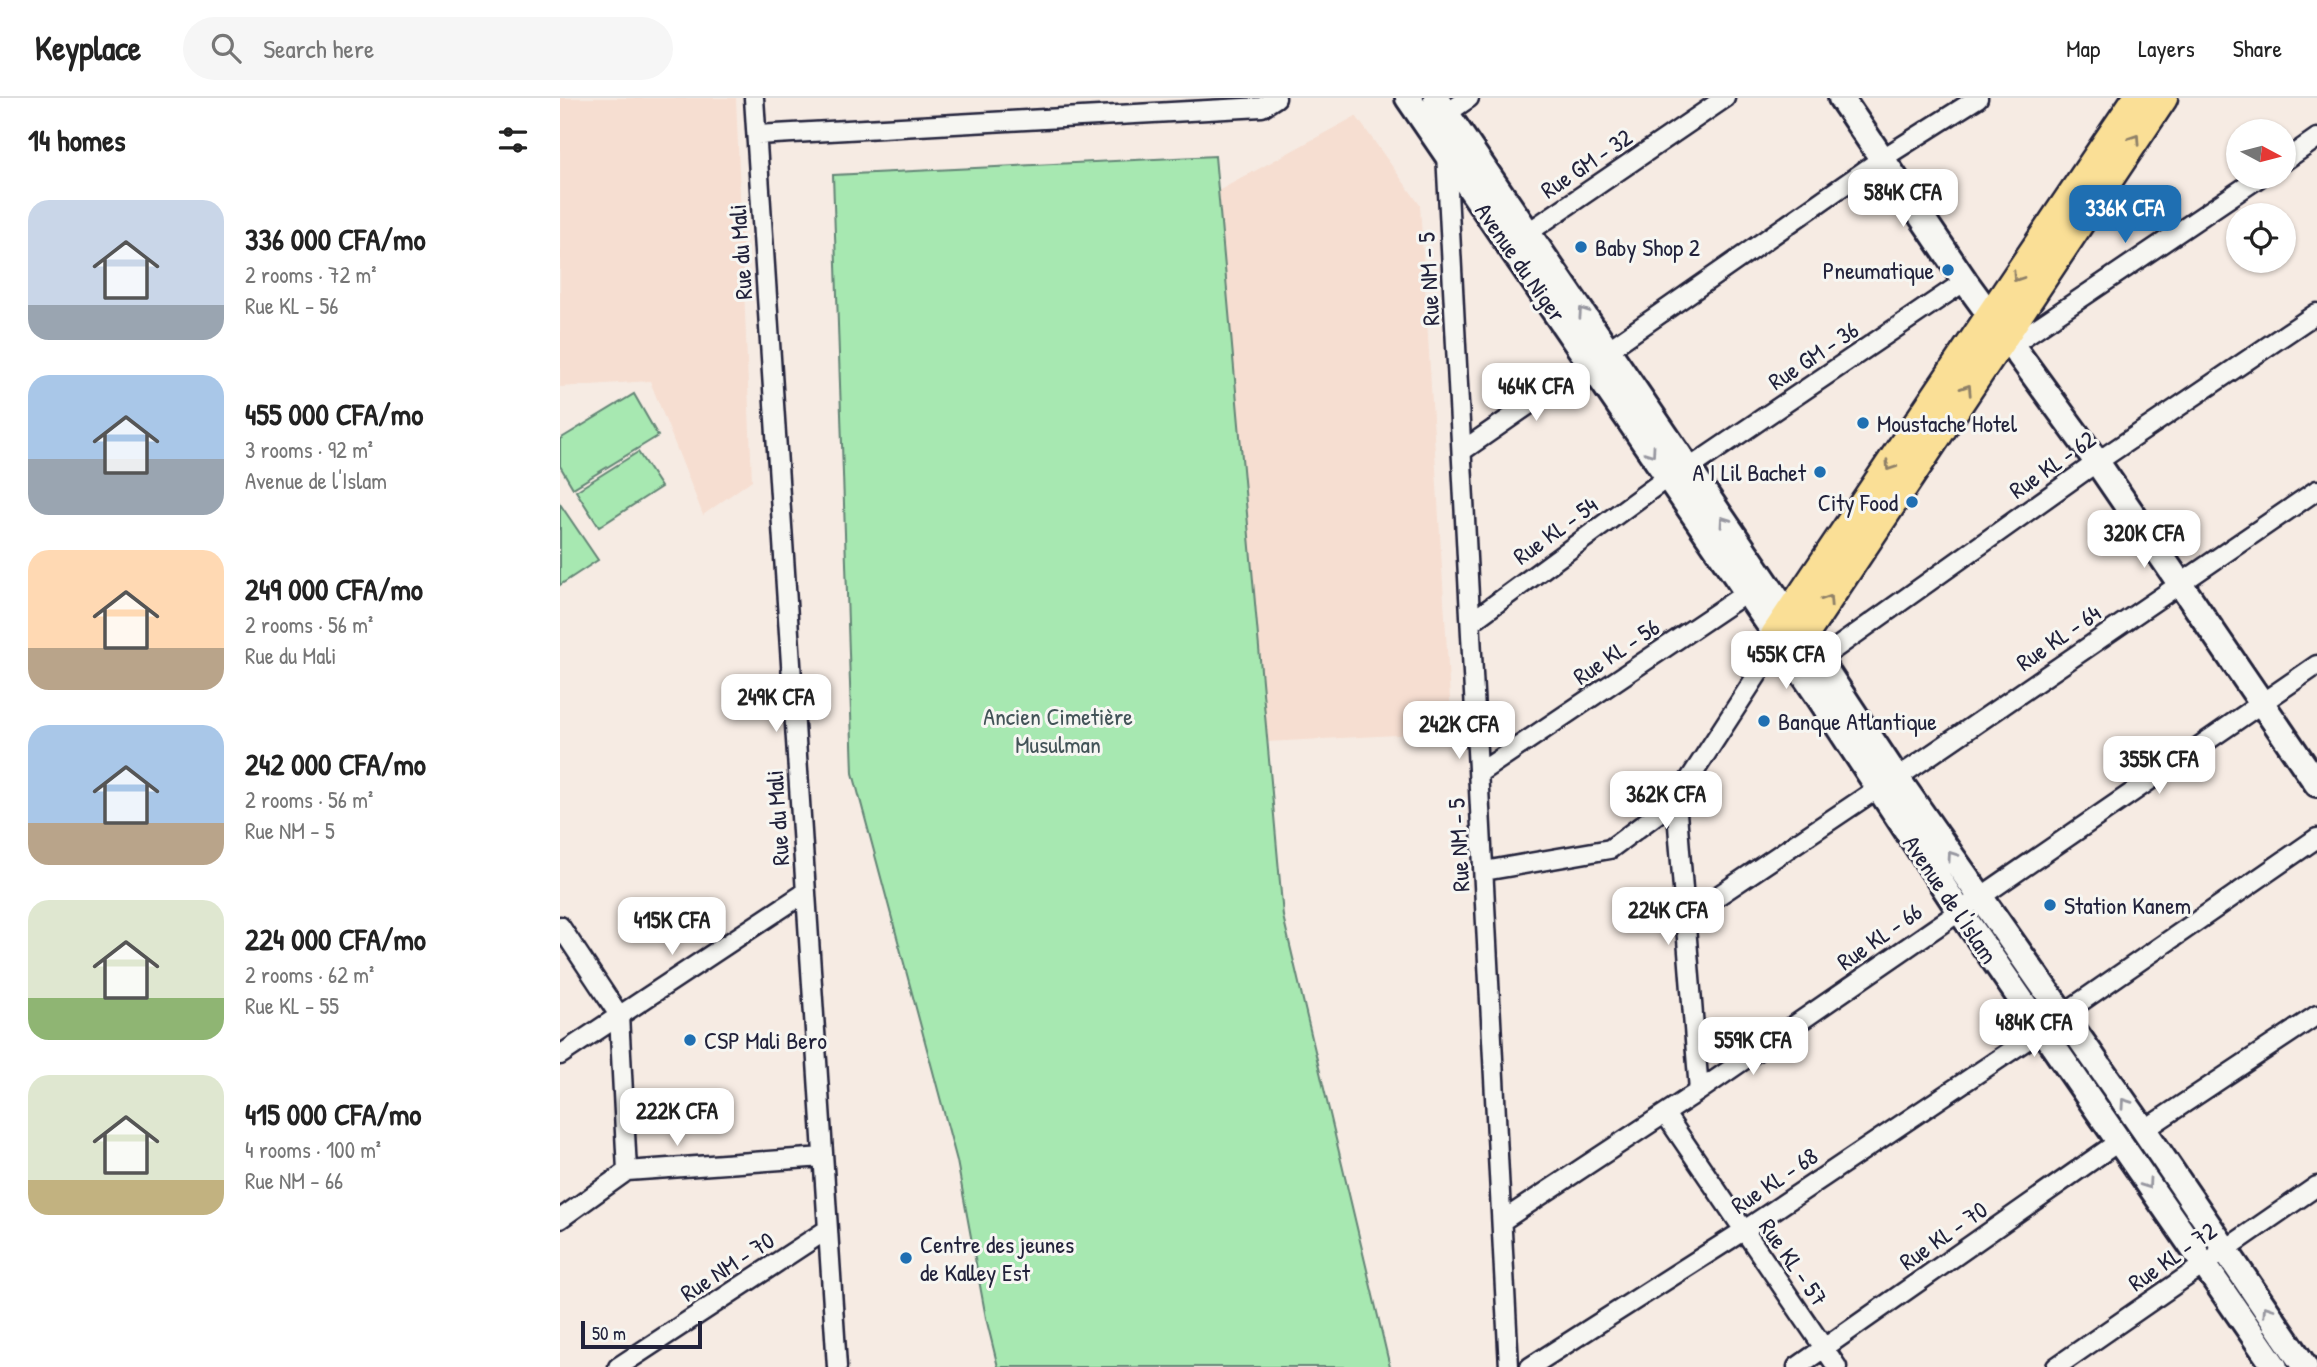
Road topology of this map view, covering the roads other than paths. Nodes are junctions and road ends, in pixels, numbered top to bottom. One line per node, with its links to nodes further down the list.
1 (754, 98): 11 (street, Rue du Mali)
2 (1276, 98): 11 (street)
3 (1408, 98): 10 (main road, Avenue du Niger)
4 (1469, 98): 10 (street)
5 (1725, 98): 17 (street, Rue GM - 32)
6 (1841, 98): 15 (main road)
7 (1978, 98): 15 (street)
8 (2137, 98): 20 (main road, one-way to 20)
9 (2163, 98): 20 (main road, one-way to 9)
10 (1436, 113): 13 (main road, Avenue du Niger); 17 (main road, Avenue du Niger)
11 (757, 135): 39 (street, Rue du Mali)
12 (2317, 138): 14 (street)
13 (1446, 153): 17 (main road, Avenue du Niger); 22 (street, Rue NM - 5)
14 (2296, 153)
15 (1882, 158): 18 (main road); 21 (street)
16 (2240, 189): 20 (street)
17 (1518, 239): 21 (main road, Avenue du Niger)
18 (1965, 281): 20 (main road); 24 (street, Rue GM - 36)
19 (2317, 313): 23 (street, Rue KL - 62)
20 (2003, 331): 23 (main road); 29 (main road)
21 (1599, 356): 22 (street); 24 (main road, Avenue du Niger)
22 (1462, 451): 28 (street, Rue NM - 5)
23 (2097, 462): 26 (main road); 29 (street, Rue KL - 62)
24 (1678, 473): 27 (main road, Avenue du Niger); 28 (street, Rue KL - 54)
25 (2317, 490): 26 (street, Rue KL - 64)
26 (2180, 582): 32 (main road); 34 (street, Rue KL - 64)
27 (1754, 585): 29 (main road); 33 (street, Rue KL - 56)
28 (1471, 622): 33 (street, Rue NM - 5)
29 (1795, 641): 31 (street, Rue KL - 62); 31 (street); 34 (main road, Avenue de l'Islam)
30 (2317, 665): 32 (street, Rue KL - 66)
31 (1763, 666): 36 (street)
32 (2260, 703): 35 (main road); 40 (street, Rue KL - 66)
33 (1479, 773): 38 (street, Rue NM - 5)
34 (1887, 783): 40 (main road, Avenue de l'Islam, one-way to 34); 41 (main road, Avenue de l'Islam); 42 (street, Rue KL - 64)
35 (2317, 784)
36 (1676, 800): 38 (street); 42 (street)
37 (2317, 838): 44 (street)
38 (1484, 872): 57 (street, Rue NM - 5)
39 (806, 892): 45 (street); 53 (street, Rue du Mali)
40 (1980, 897): 41 (street, Rue KL - 66); 44 (main road, Avenue de l'Islam)
41 (1959, 910): 47 (main road, Avenue de l'Islam); 49 (street, Rue KL - 66)
42 (1685, 918): 49 (street)
43 (560, 926): 45 (street)
44 (2063, 1014): 51 (main road, Avenue de l'Islam, one-way to 44)
45 (619, 1015): 48 (street); 54 (street)
46 (2317, 1015): 51 (street)
47 (2042, 1030): 52 (main road, Avenue de l'Islam); 59 (street, Rue KL - 68)
48 (560, 1055)
49 (1699, 1091): 50 (street, Rue KL - 66)
50 (1665, 1114): 57 (street, Rue KL - 66); 59 (street, Rue KL - 57)
51 (2144, 1130): 60 (main road, Avenue de l'Islam)
52 (2118, 1142): 61 (main road, Avenue de l'Islam, one-way to 61); 62 (street, Rue KL - 70)
53 (823, 1157): 54 (street); 58 (street, Rue du Mali)
54 (627, 1171): 56 (street)
55 (2317, 1186): 60 (street, Rue KL - 72)
56 (560, 1219)
57 (1502, 1221): 65 (street, Rue NM - 5)
58 (828, 1229): 63 (street, Rue NM - 70); 64 (street, Rue du Mali)
59 (1743, 1231): 62 (street, Rue KL - 57); 66 (street, Rue KL - 68)
60 (2225, 1249): 61 (street, Rue KL - 72); 71 (main road, Avenue de l'Islam, one-way to 60)
61 (2203, 1263): 69 (street, Rue KL - 72); 70 (main road, Avenue de l'Islam)
62 (1825, 1348): 67 (street, Rue KL - 70); 68 (street, Rue KL - 57)
63 (618, 1367)
64 (837, 1367)
65 (1509, 1367)
66 (1530, 1367)
67 (1797, 1367)
68 (1837, 1367)
69 (2056, 1367)
70 (2275, 1367)
71 (2305, 1367)

